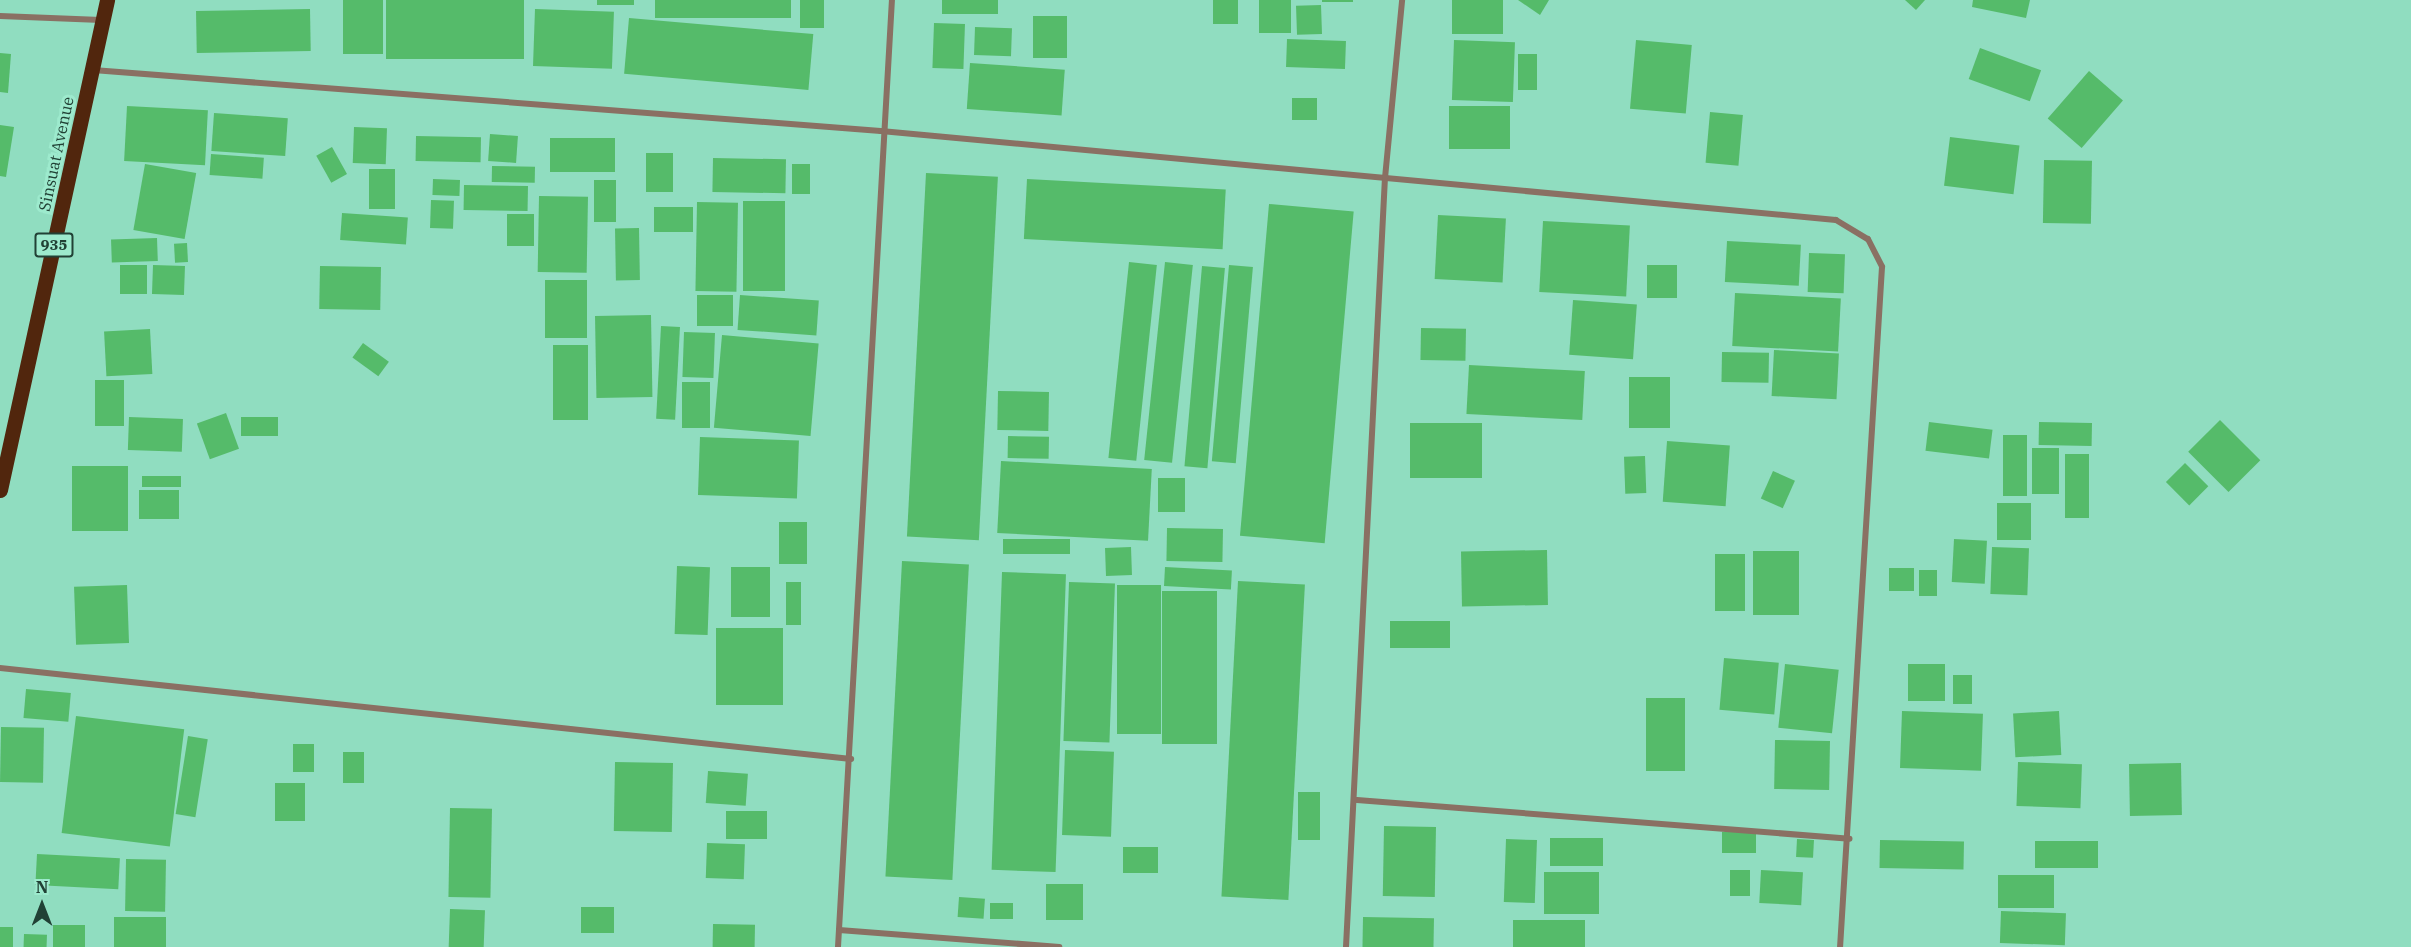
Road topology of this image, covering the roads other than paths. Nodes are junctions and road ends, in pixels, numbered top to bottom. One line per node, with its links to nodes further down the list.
1 (107, 0): 5 (main road, Sinsuat Avenue / 935)
2 (892, 0): 7 (street)
3 (1402, 0): 8 (street)
4 (0, 16): 5 (street)
5 (103, 20): 6 (main road, Sinsuat Avenue / 935)
6 (93, 69): 7 (street); 9 (main road, Sinsuat Avenue / 935)
7 (881, 130): 8 (street); 11 (street)
8 (1385, 178): 12 (street); 13 (street)
9 (0, 490)
10 (0, 668): 11 (street)
11 (851, 759): 14 (street)
12 (1357, 800): 13 (street); 17 (street)
13 (1850, 839): 18 (street)
14 (839, 930): 15 (street); 16 (street)
15 (838, 947)
16 (1059, 947)
17 (1346, 947)
18 (1840, 947)

